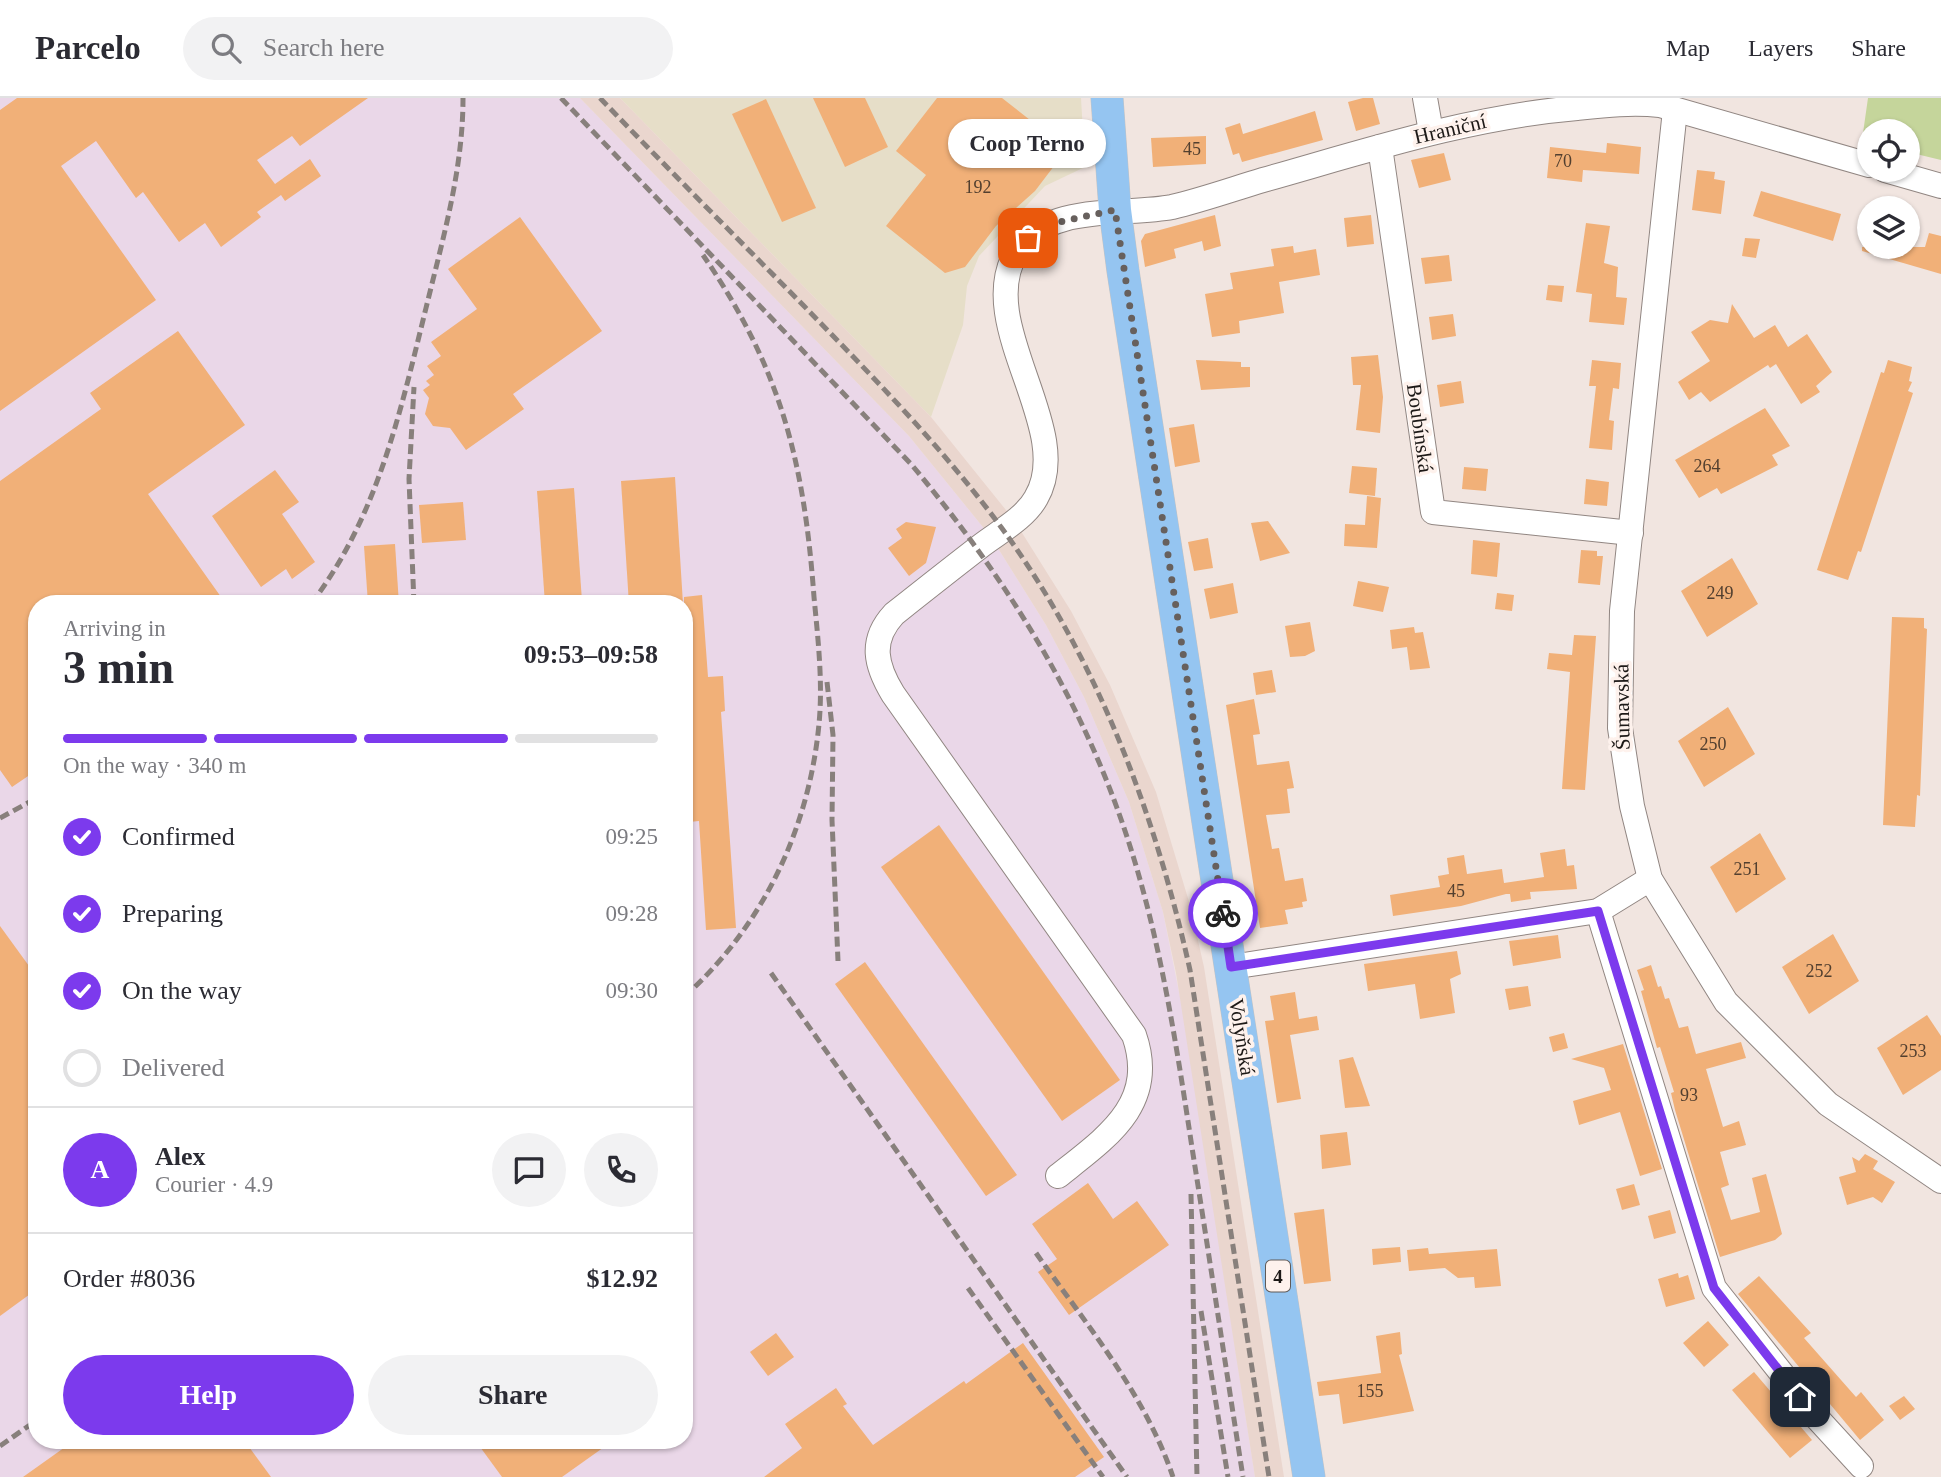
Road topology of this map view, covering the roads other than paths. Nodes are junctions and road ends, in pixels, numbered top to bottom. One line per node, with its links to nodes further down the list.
1 (1107, 98): 9 (main road, Volyňská / 4)
2 (1425, 98): 4 (street)
3 (1666, 104): 4 (street, Hraniční); 6 (street, Hraniční); 10 (street, Šumavská)
4 (1431, 132): 5 (street, Hraniční)
5 (1380, 147): 9 (street, Hraniční); 10 (street, Boubínská)
6 (1857, 161)
7 (1920, 180): 8 (street)
8 (1941, 186)
9 (1115, 210): 13 (main road, Volyňská / 4); 14 (street, Hraniční)
10 (1631, 533): 11 (street, Šumavská)
11 (1650, 878): 12 (street); 15 (street, Šumavská)
12 (1598, 911): 13 (street); 16 (street)
13 (1231, 967): 17 (main road, Volyňská / 4)
14 (1058, 1176)
15 (1941, 1181)
16 (1861, 1466)
17 (1309, 1477)

